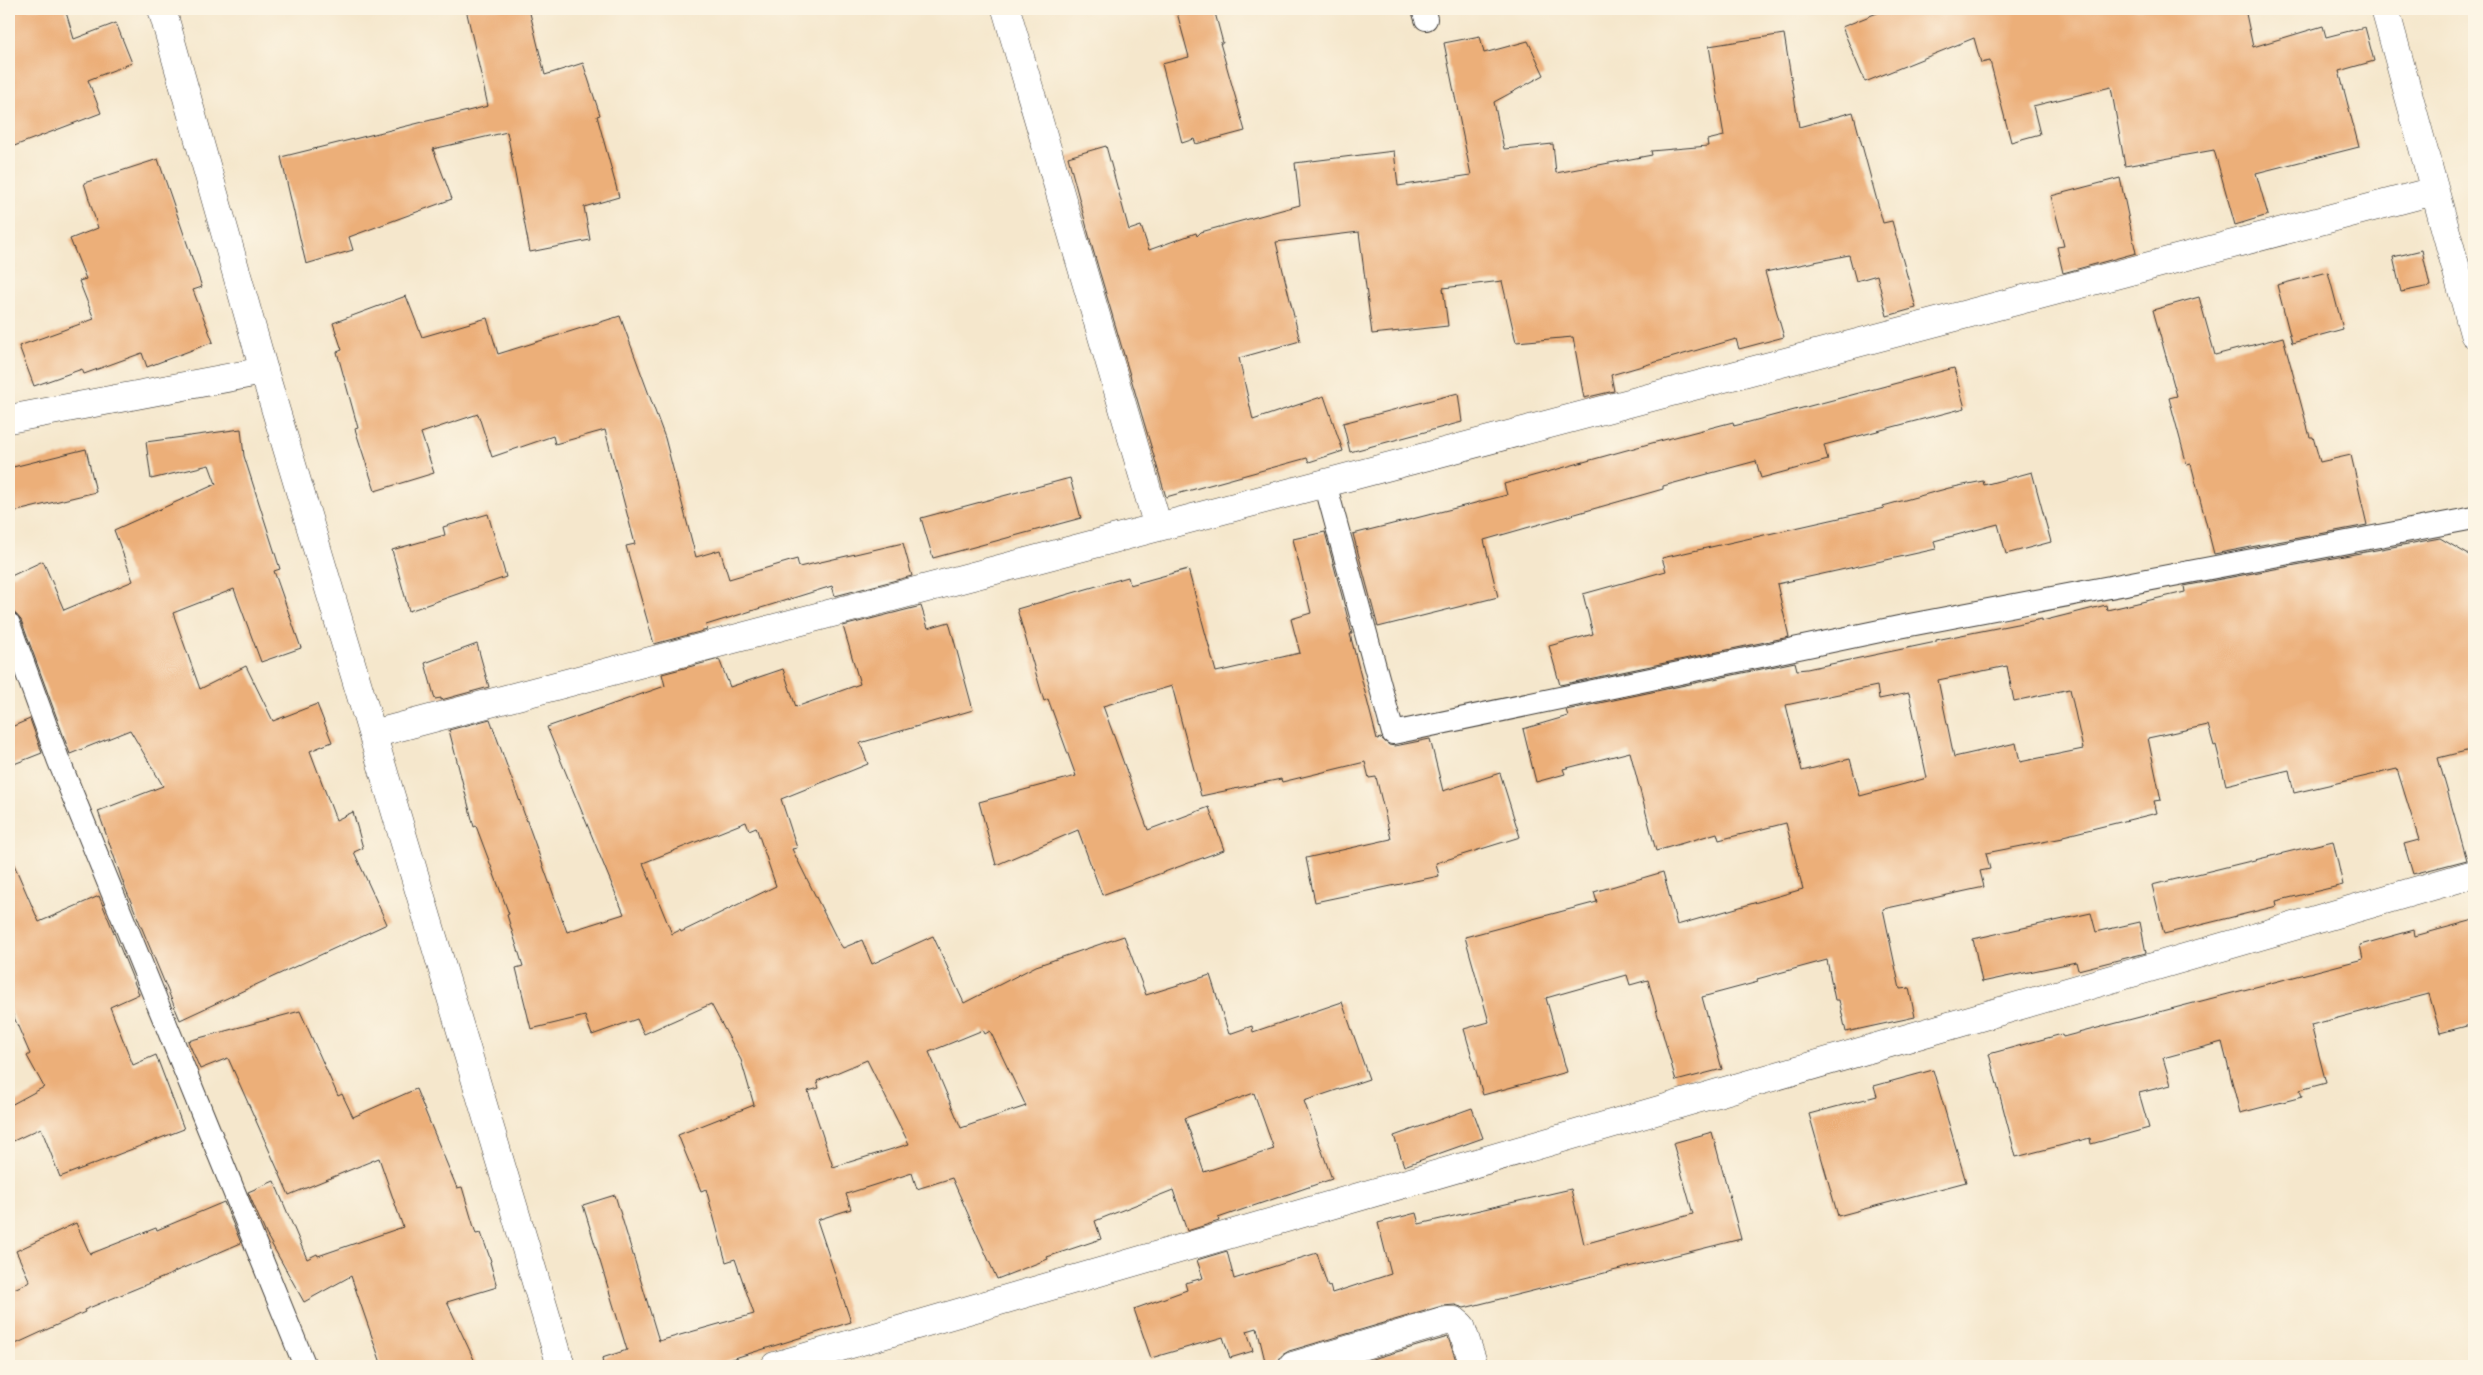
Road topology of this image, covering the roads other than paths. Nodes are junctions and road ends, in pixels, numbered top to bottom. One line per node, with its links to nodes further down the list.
1 (162, 9): 6 (street)
2 (1006, 9): 10 (street)
3 (2385, 9): 4 (street)
4 (2434, 190): 5 (street); 8 (street)
5 (2474, 334)
6 (264, 371): 7 (street); 12 (street)
7 (9, 419)
8 (1325, 483): 9 (lane); 10 (street)
9 (2474, 518)
10 (1158, 527): 12 (street)
11 (9, 624): 14 (lane)
12 (373, 734): 15 (street)
13 (2474, 874): 16 (street)
14 (305, 1366)
15 (561, 1366)
16 (774, 1366)
17 (1293, 1366): 18 (street)
18 (1474, 1366)

